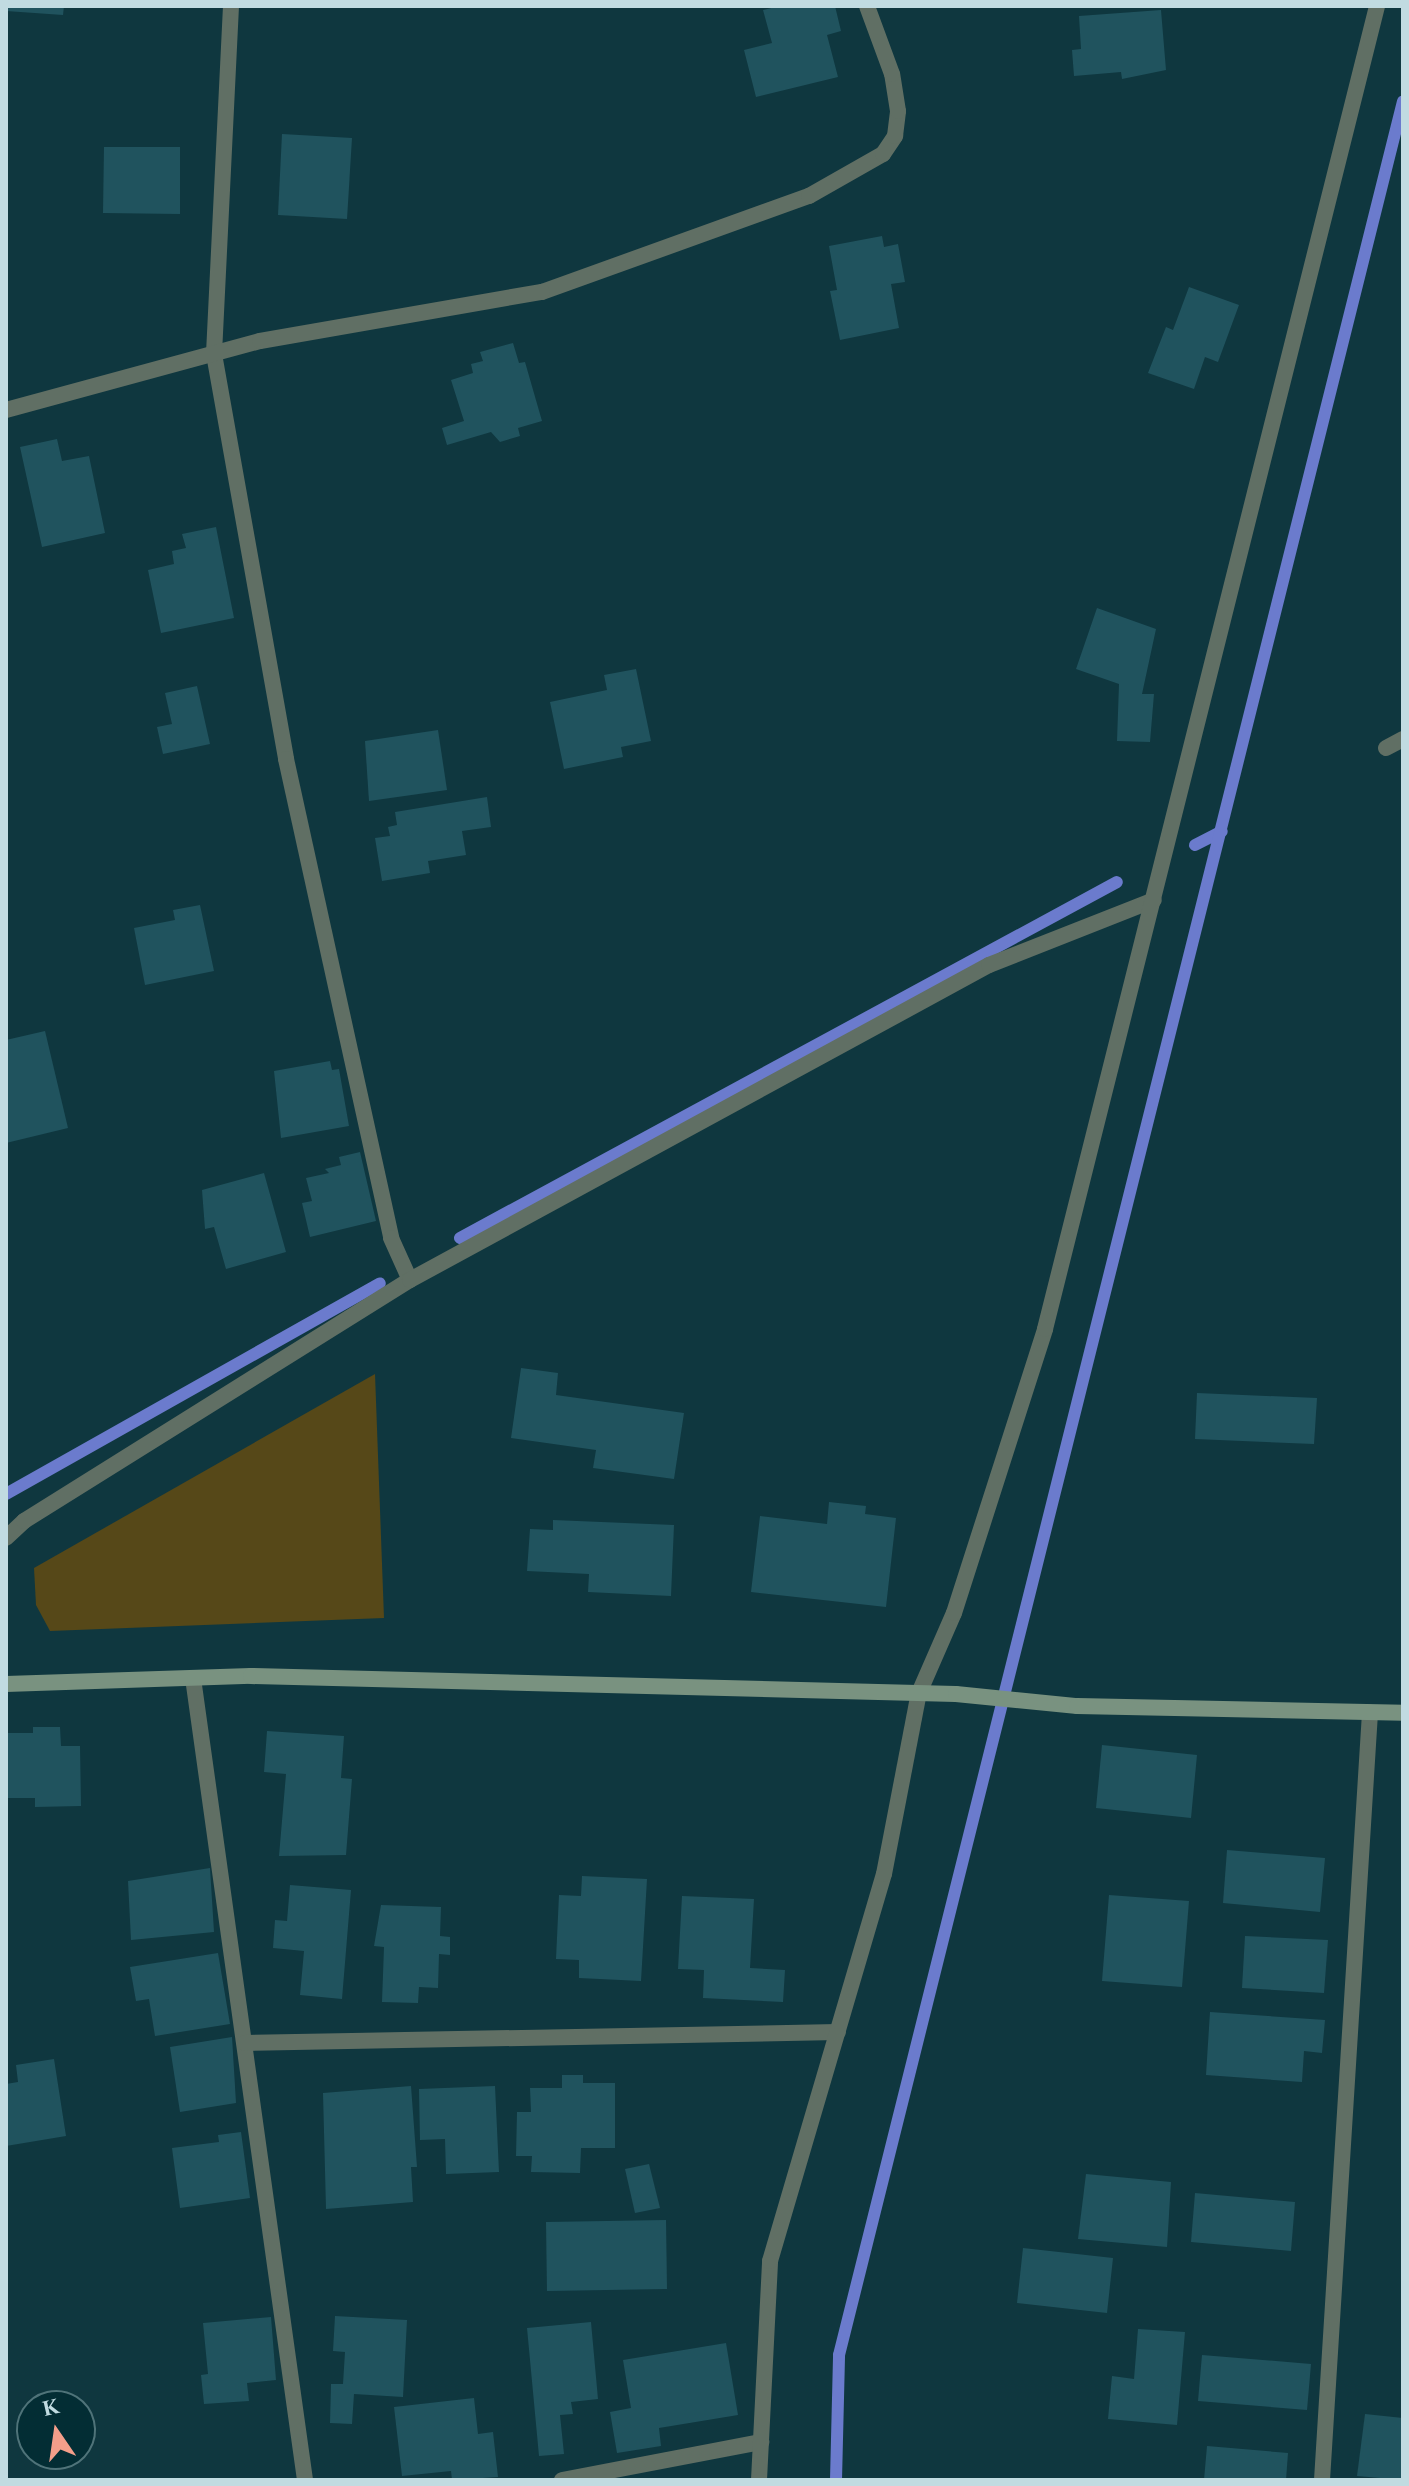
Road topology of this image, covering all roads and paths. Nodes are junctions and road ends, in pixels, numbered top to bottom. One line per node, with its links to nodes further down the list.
1 (231, 6): 4 (street)
2 (867, 6): 4 (street)
3 (1377, 6): 8 (street)
4 (214, 354): 5 (street); 9 (street)
5 (6, 410)
6 (1403, 739): 7 (street)
7 (1386, 748)
8 (1154, 900): 9 (street); 13 (street)
9 (410, 1280): 10 (street)
10 (6, 1538)
11 (193, 1678): 12 (street); 13 (street); 17 (street)
12 (6, 1684)
13 (919, 1693): 14 (street); 16 (street)
14 (1370, 1713): 15 (street); 22 (street)
15 (1403, 1713)
16 (838, 2032): 17 (street); 18 (street)
17 (245, 2043): 19 (street)
18 (761, 2442): 20 (street); 21 (street)
19 (305, 2480)
20 (562, 2480)
21 (759, 2480)
22 (1322, 2480)

